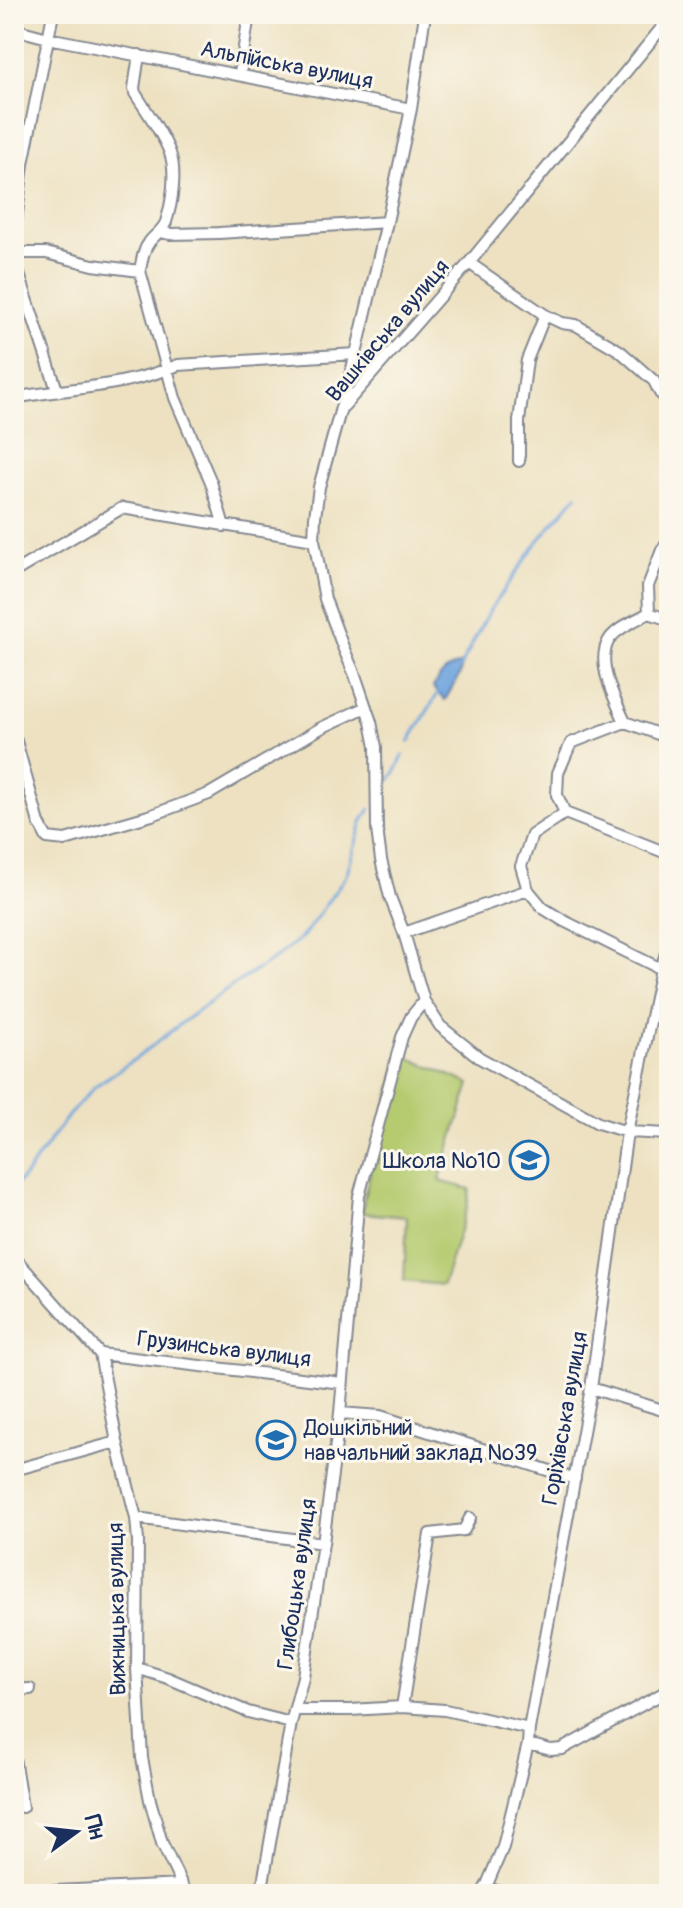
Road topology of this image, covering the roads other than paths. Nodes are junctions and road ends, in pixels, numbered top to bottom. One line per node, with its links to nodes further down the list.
1 (53, 14): 6 (street)
2 (249, 14): 8 (street)
3 (425, 14): 9 (street)
4 (668, 23): 14 (street, Вашківська вулиця)
5 (14, 29): 6 (street, Альпійська вулиця)
6 (48, 38): 7 (street, Альпійська вулиця); 12 (street)
7 (139, 55): 8 (street, Альпійська вулиця); 11 (street)
8 (240, 74): 9 (street, Альпійська вулиця)
9 (411, 109): 10 (street)
10 (387, 222): 11 (street); 17 (street)
11 (161, 232): 15 (street)
12 (14, 238)
13 (14, 256): 15 (street); 19 (street)
14 (469, 263): 16 (street); 22 (street, Вашківська вулиця)
15 (140, 271): 18 (street)
16 (545, 315): 21 (street); 23 (street)
17 (356, 354): 18 (street); 22 (street)
18 (168, 370): 19 (street); 24 (street)
19 (57, 390): 20 (street)
20 (14, 398)
21 (669, 401)
22 (341, 409): 25 (street, Вашківська вулиця)
23 (519, 461)
24 (224, 526): 25 (street); 27 (street)
25 (314, 540): 30 (street, Вашківська вулиця)
26 (669, 541): 28 (street)
27 (14, 572)
28 (649, 613): 29 (street); 31 (street)
29 (669, 620)
30 (366, 707): 32 (street); 37 (street, Вашківська вулиця)
31 (625, 722): 33 (street); 34 (street)
32 (14, 734)
33 (669, 738)
34 (565, 813): 35 (street); 36 (street)
35 (669, 854)
36 (528, 890): 37 (street); 39 (street)
37 (404, 933): 40 (street, Вашківська вулиця)
38 (669, 944): 39 (street, Горіхівська вулиця)
39 (661, 969): 41 (street, Горіхівська вулиця)
40 (424, 1001): 41 (street, Вашківська вулиця); 45 (street, Глибоцька вулиця)
41 (627, 1132): 42 (street, Вашківська вулиця); 46 (street, Горіхівська вулиця)
42 (669, 1134)
43 (14, 1257): 44 (street)
44 (100, 1354): 45 (street, Грузинська вулиця); 49 (street, Вижницька вулиця)
45 (342, 1383): 48 (street, Глибоцька вулиця)
46 (591, 1388): 47 (street); 51 (street, Горіхівська вулиця)
47 (669, 1412)
48 (340, 1413): 51 (street); 54 (street, Глибоцька вулиця)
49 (117, 1442): 50 (street); 52 (street, Вижницька вулиця)
50 (14, 1470)
51 (575, 1479): 62 (street, Горіхівська вулиця)
52 (136, 1518): 54 (street); 55 (street, Вижницька вулиця)
53 (470, 1518): 59 (street)
54 (323, 1543): 60 (street, Глибоцька вулиця)
55 (137, 1668): 61 (street); 66 (street, Вижницька вулиця)
56 (30, 1689): 57 (street)
57 (14, 1690)
58 (669, 1690): 63 (street)
59 (402, 1707): 60 (street); 62 (street)
60 (294, 1710): 61 (street, Глибоцька вулиця)
61 (291, 1723): 69 (street, Глибоцька вулиця)
62 (529, 1729): 63 (street, Горіхівська вулиця)
63 (528, 1744): 67 (street, Горіхівська вулиця)
64 (14, 1758): 65 (street)
65 (22, 1807)
66 (184, 1890): 68 (street)
67 (484, 1891): 70 (street)
68 (14, 1893)
69 (261, 1894)
70 (511, 1894)

